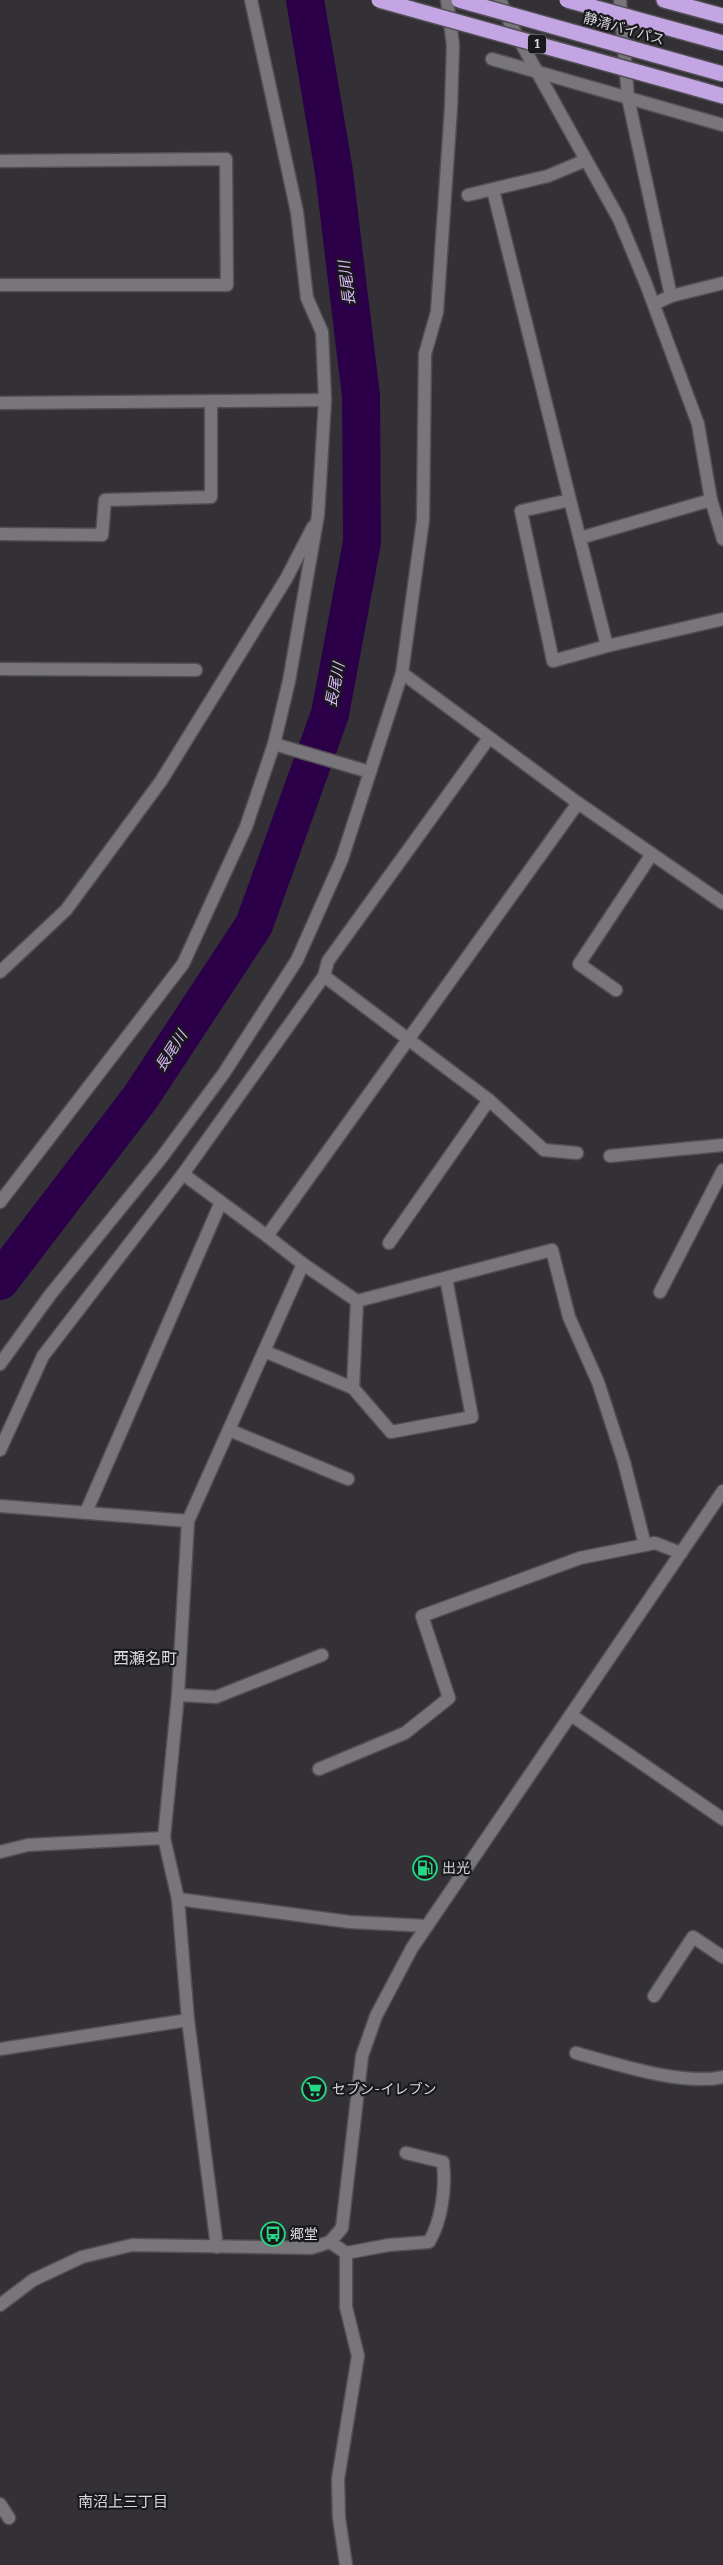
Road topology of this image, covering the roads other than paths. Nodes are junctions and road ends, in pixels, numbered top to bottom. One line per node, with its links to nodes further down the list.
1 (251, 0): 25 (street)
2 (379, 0): 14 (highway, 1, bridge)
3 (447, 0): 38 (street)
4 (459, 0): 13 (highway, 静清バイパス / 1, bridge)
5 (500, 0): 12 (street)
6 (567, 0): 10 (highway, 静清バイパス, bridge)
7 (620, 0): 15 (street)
8 (664, 0): 9 (highway)
9 (723, 16)
10 (723, 43)
11 (492, 59): 12 (street)
12 (537, 72): 15 (street); 17 (street)
13 (723, 74)
14 (723, 96)
15 (628, 98): 16 (street); 23 (street)
16 (723, 125)
17 (586, 160): 19 (street); 24 (street)
18 (0, 161): 22 (street)
19 (493, 190): 20 (street); 28 (street)
20 (468, 195)
21 (723, 283): 23 (street)
22 (0, 285)
23 (671, 296): 24 (street)
24 (654, 304): 29 (street)
25 (325, 400): 26 (street); 30 (street)
26 (211, 401): 27 (street); 31 (street)
27 (0, 403)
28 (570, 500): 32 (street); 35 (street)
29 (712, 500): 32 (street); 33 (street)
30 (318, 516): 40 (street); 45 (street)
31 (0, 534)
32 (580, 538): 35 (street)
33 (723, 539)
34 (723, 618): 35 (street)
35 (607, 646)
36 (0, 669): 37 (street)
37 (196, 670)
38 (402, 672): 39 (street); 41 (street)
39 (488, 738): 42 (street); 46 (street)
40 (274, 744): 41 (street); 55 (street)
41 (370, 772): 64 (street)
42 (578, 803): 43 (street); 48 (street)
43 (652, 854): 44 (street); 47 (street)
44 (723, 902)
45 (0, 972)
46 (324, 976): 48 (street); 54 (street)
47 (616, 990)
48 (408, 1038): 49 (street); 57 (street)
49 (489, 1100): 51 (street); 58 (street)
50 (723, 1145): 52 (street)
51 (577, 1153)
52 (610, 1156)
53 (723, 1170): 61 (street)
54 (184, 1174): 56 (street); 67 (street)
55 (0, 1202)
56 (221, 1202): 57 (street); 71 (street)
57 (267, 1236): 59 (street)
58 (389, 1243)
59 (303, 1264): 62 (street); 63 (street)
60 (446, 1278): 62 (street); 65 (street); 73 (street)
61 (660, 1292)
62 (357, 1301): 65 (street)
63 (264, 1351): 65 (street); 66 (street)
64 (0, 1364)
65 (353, 1388)
66 (229, 1430): 68 (street); 72 (street)
67 (0, 1450)
68 (348, 1479)
69 (723, 1491): 74 (street)
70 (0, 1506): 71 (street)
71 (86, 1512): 72 (street)
72 (188, 1521): 76 (street)
73 (646, 1545): 74 (street); 78 (street)
74 (681, 1553): 77 (street)
75 (322, 1655): 76 (street)
76 (178, 1694): 80 (street)
77 (571, 1715): 79 (street); 83 (street)
78 (318, 1769)
79 (723, 1820)
80 (164, 1838): 81 (street); 82 (street)
81 (0, 1852)
82 (178, 1899): 83 (street); 86 (street)
83 (427, 1926): 91 (street)
84 (723, 1956): 85 (street)
85 (654, 1996)
86 (188, 2020): 87 (street); 92 (street)
87 (0, 2049)
88 (576, 2053): 89 (street)
89 (723, 2077)
90 (406, 2153): 93 (street)
91 (330, 2242): 92 (street); 93 (street)
92 (217, 2247): 94 (street)
93 (346, 2253): 97 (street)
94 (0, 2305)
95 (0, 2504): 96 (street)
96 (9, 2518)
97 (346, 2565)

